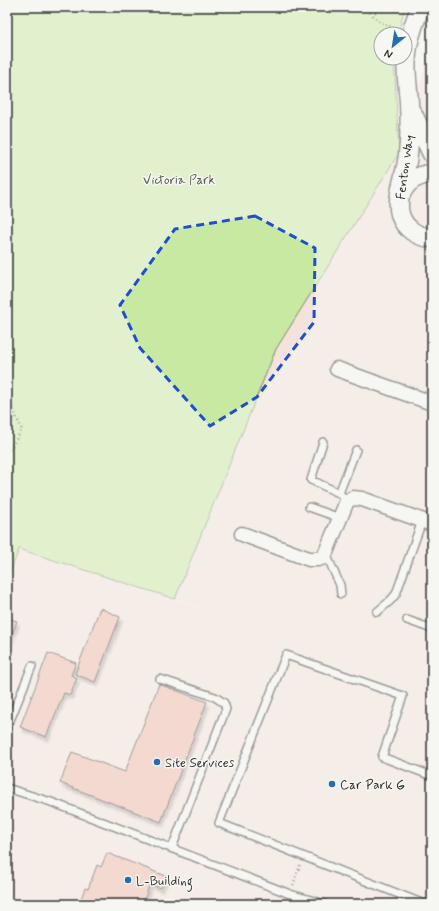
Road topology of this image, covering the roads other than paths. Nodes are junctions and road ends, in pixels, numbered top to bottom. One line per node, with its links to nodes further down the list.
1 (420, 7): 4 (street, Fenton Way)
2 (427, 7): 3 (street)
3 (432, 9)
4 (409, 102): 5 (street, Fenton Way); 7 (street, Fenton Way)
5 (432, 154)
6 (432, 173): 7 (street)
7 (400, 198): 8 (street, Fenton Way)
8 (432, 238)
9 (337, 369): 10 (street)
10 (432, 403)
11 (323, 442): 13 (lane)
12 (356, 450): 13 (lane)
13 (343, 497): 15 (street); 16 (street)
14 (309, 507): 15 (lane)
15 (340, 518): 18 (street)
16 (427, 522): 20 (lane)
17 (242, 534): 18 (street)
18 (326, 554): 19 (lane)
19 (341, 594)
20 (377, 612)
21 (407, 620): 22 (lane)
22 (432, 629)
23 (32, 666): 25 (lane)
24 (160, 679): 28 (lane)
25 (7, 728)
26 (432, 776): 30 (lane)
27 (7, 788): 28 (lane)
28 (172, 848): 29 (lane)
29 (325, 904)
30 (424, 904)

